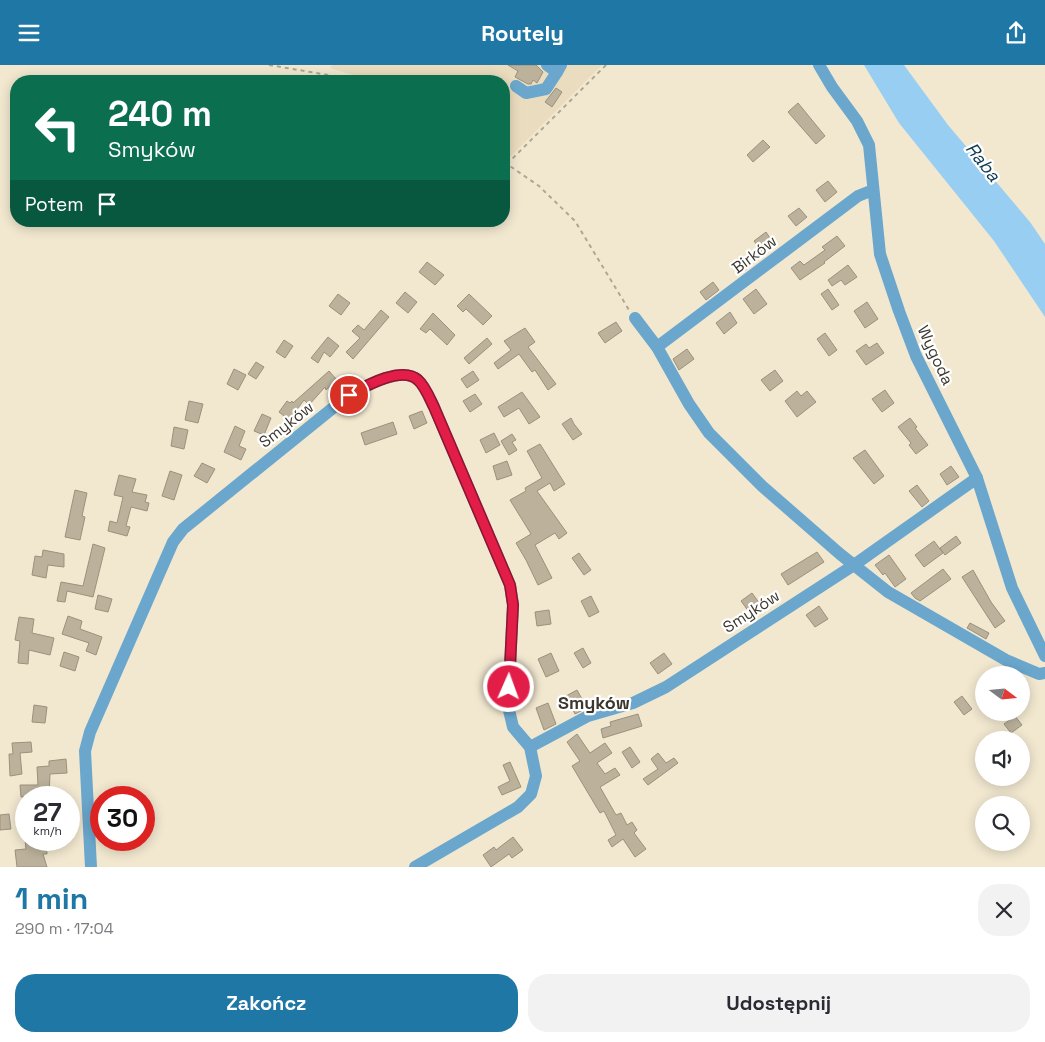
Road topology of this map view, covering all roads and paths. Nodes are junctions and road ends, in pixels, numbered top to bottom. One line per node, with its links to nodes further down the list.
1 (269, 65): 5 (path)
2 (606, 65): 7 (path)
3 (819, 65): 9 (street, Wygoda)
4 (555, 67): 6 (street)
5 (328, 75)
6 (516, 86)
7 (510, 161)
8 (510, 166): 10 (path)
9 (873, 190): 11 (street, Birków); 12 (street, Wygoda)
10 (635, 318): 11 (street)
11 (657, 347): 13 (street)
12 (977, 478): 13 (street, Smyków); 14 (street, Wygoda)
13 (854, 565): 15 (street); 16 (street, Smyków)
14 (1045, 656)
15 (1045, 673)
16 (530, 747): 17 (street, Smyków); 18 (street, Smyków)
17 (91, 867)
18 (415, 867)

